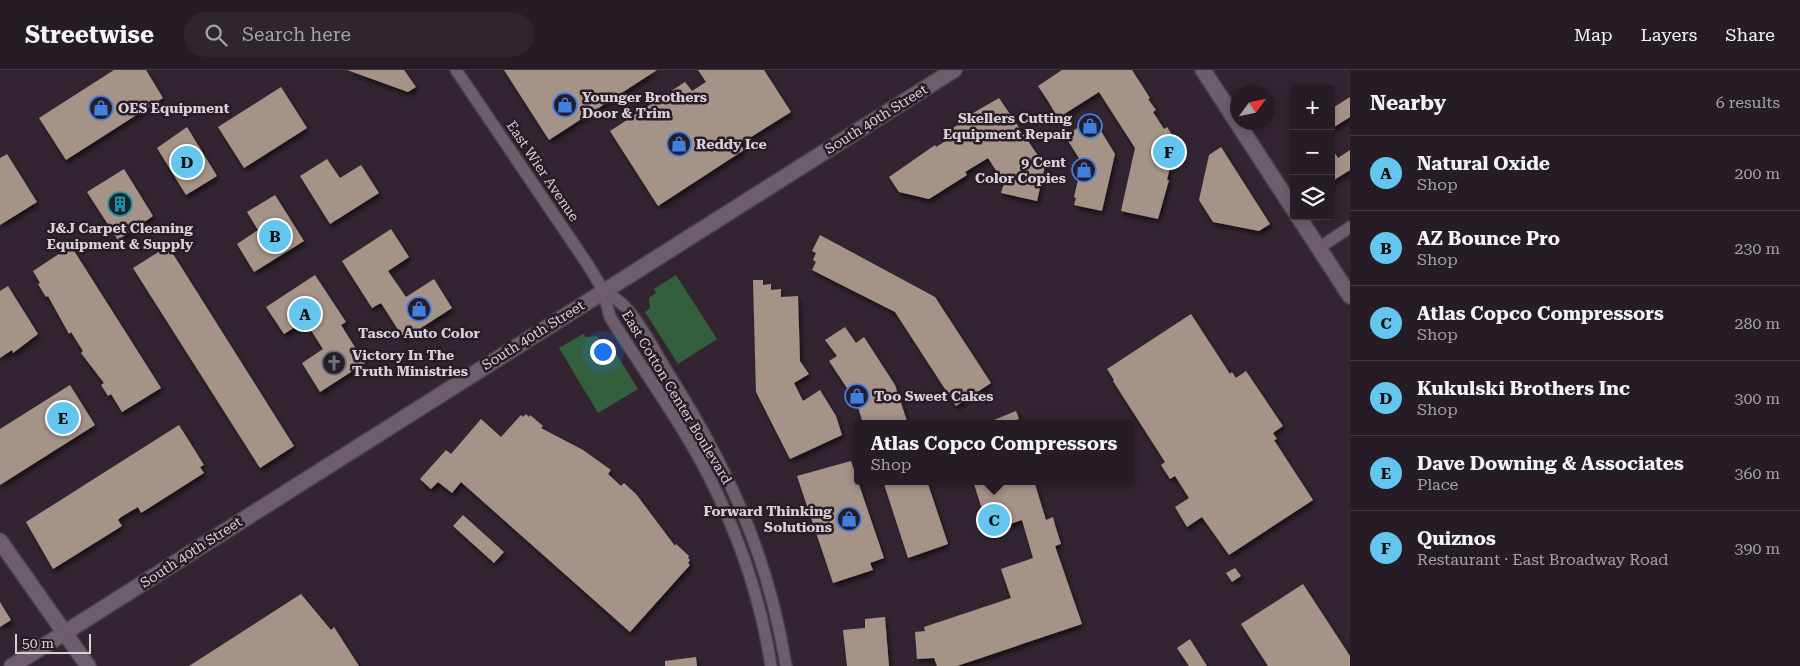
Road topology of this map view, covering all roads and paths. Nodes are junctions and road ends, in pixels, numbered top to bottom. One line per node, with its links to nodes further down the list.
1 (456, 70): 8 (street, East Wier Avenue)
2 (954, 70): 8 (main road, South 40th Street)
3 (1203, 70): 4 (main road)
4 (1290, 204)
5 (1301, 220): 7 (main road)
6 (1350, 227): 7 (street)
7 (1319, 248): 9 (main road)
8 (603, 290): 11 (main road, South 40th Street); 14 (street, East Cotton Center Boulevard); 15 (street, East Cotton Center Boulevard)
9 (1350, 296)
10 (0, 541): 11 (main road)
11 (64, 633): 12 (main road, South 40th Street); 13 (main road)
12 (12, 666)
13 (88, 666)
14 (771, 666)
15 (786, 666)

